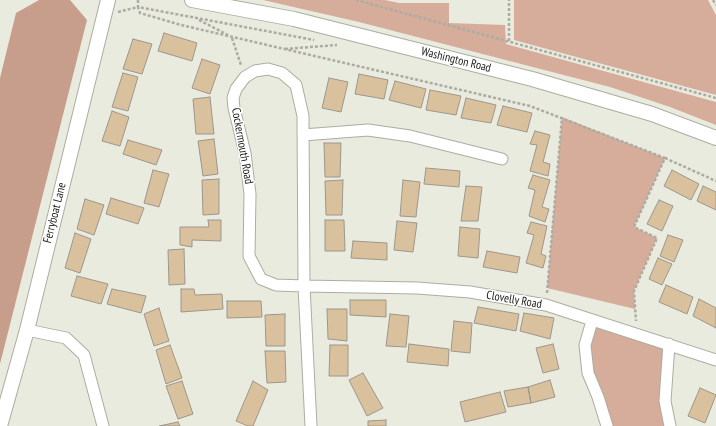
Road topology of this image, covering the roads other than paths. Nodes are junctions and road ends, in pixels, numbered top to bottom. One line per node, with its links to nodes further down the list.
1 (192, 0): 4 (street, Washington Road)
2 (107, 4): 8 (street, Ferryboat Lane)
3 (303, 135): 5 (street); 6 (street); 6 (street, Cockermouth Road)
4 (716, 138)
5 (502, 159)
6 (304, 286): 7 (street, Clovelly Road); 13 (street)
7 (592, 321): 9 (street, Clovelly Road); 14 (street)
8 (27, 330): 11 (street, Ferryboat Lane); 12 (street)
9 (669, 344): 10 (street, Clovelly Road); 15 (street)
10 (716, 360)
11 (0, 426)
12 (103, 426)
13 (311, 426)
14 (606, 426)
15 (670, 426)

